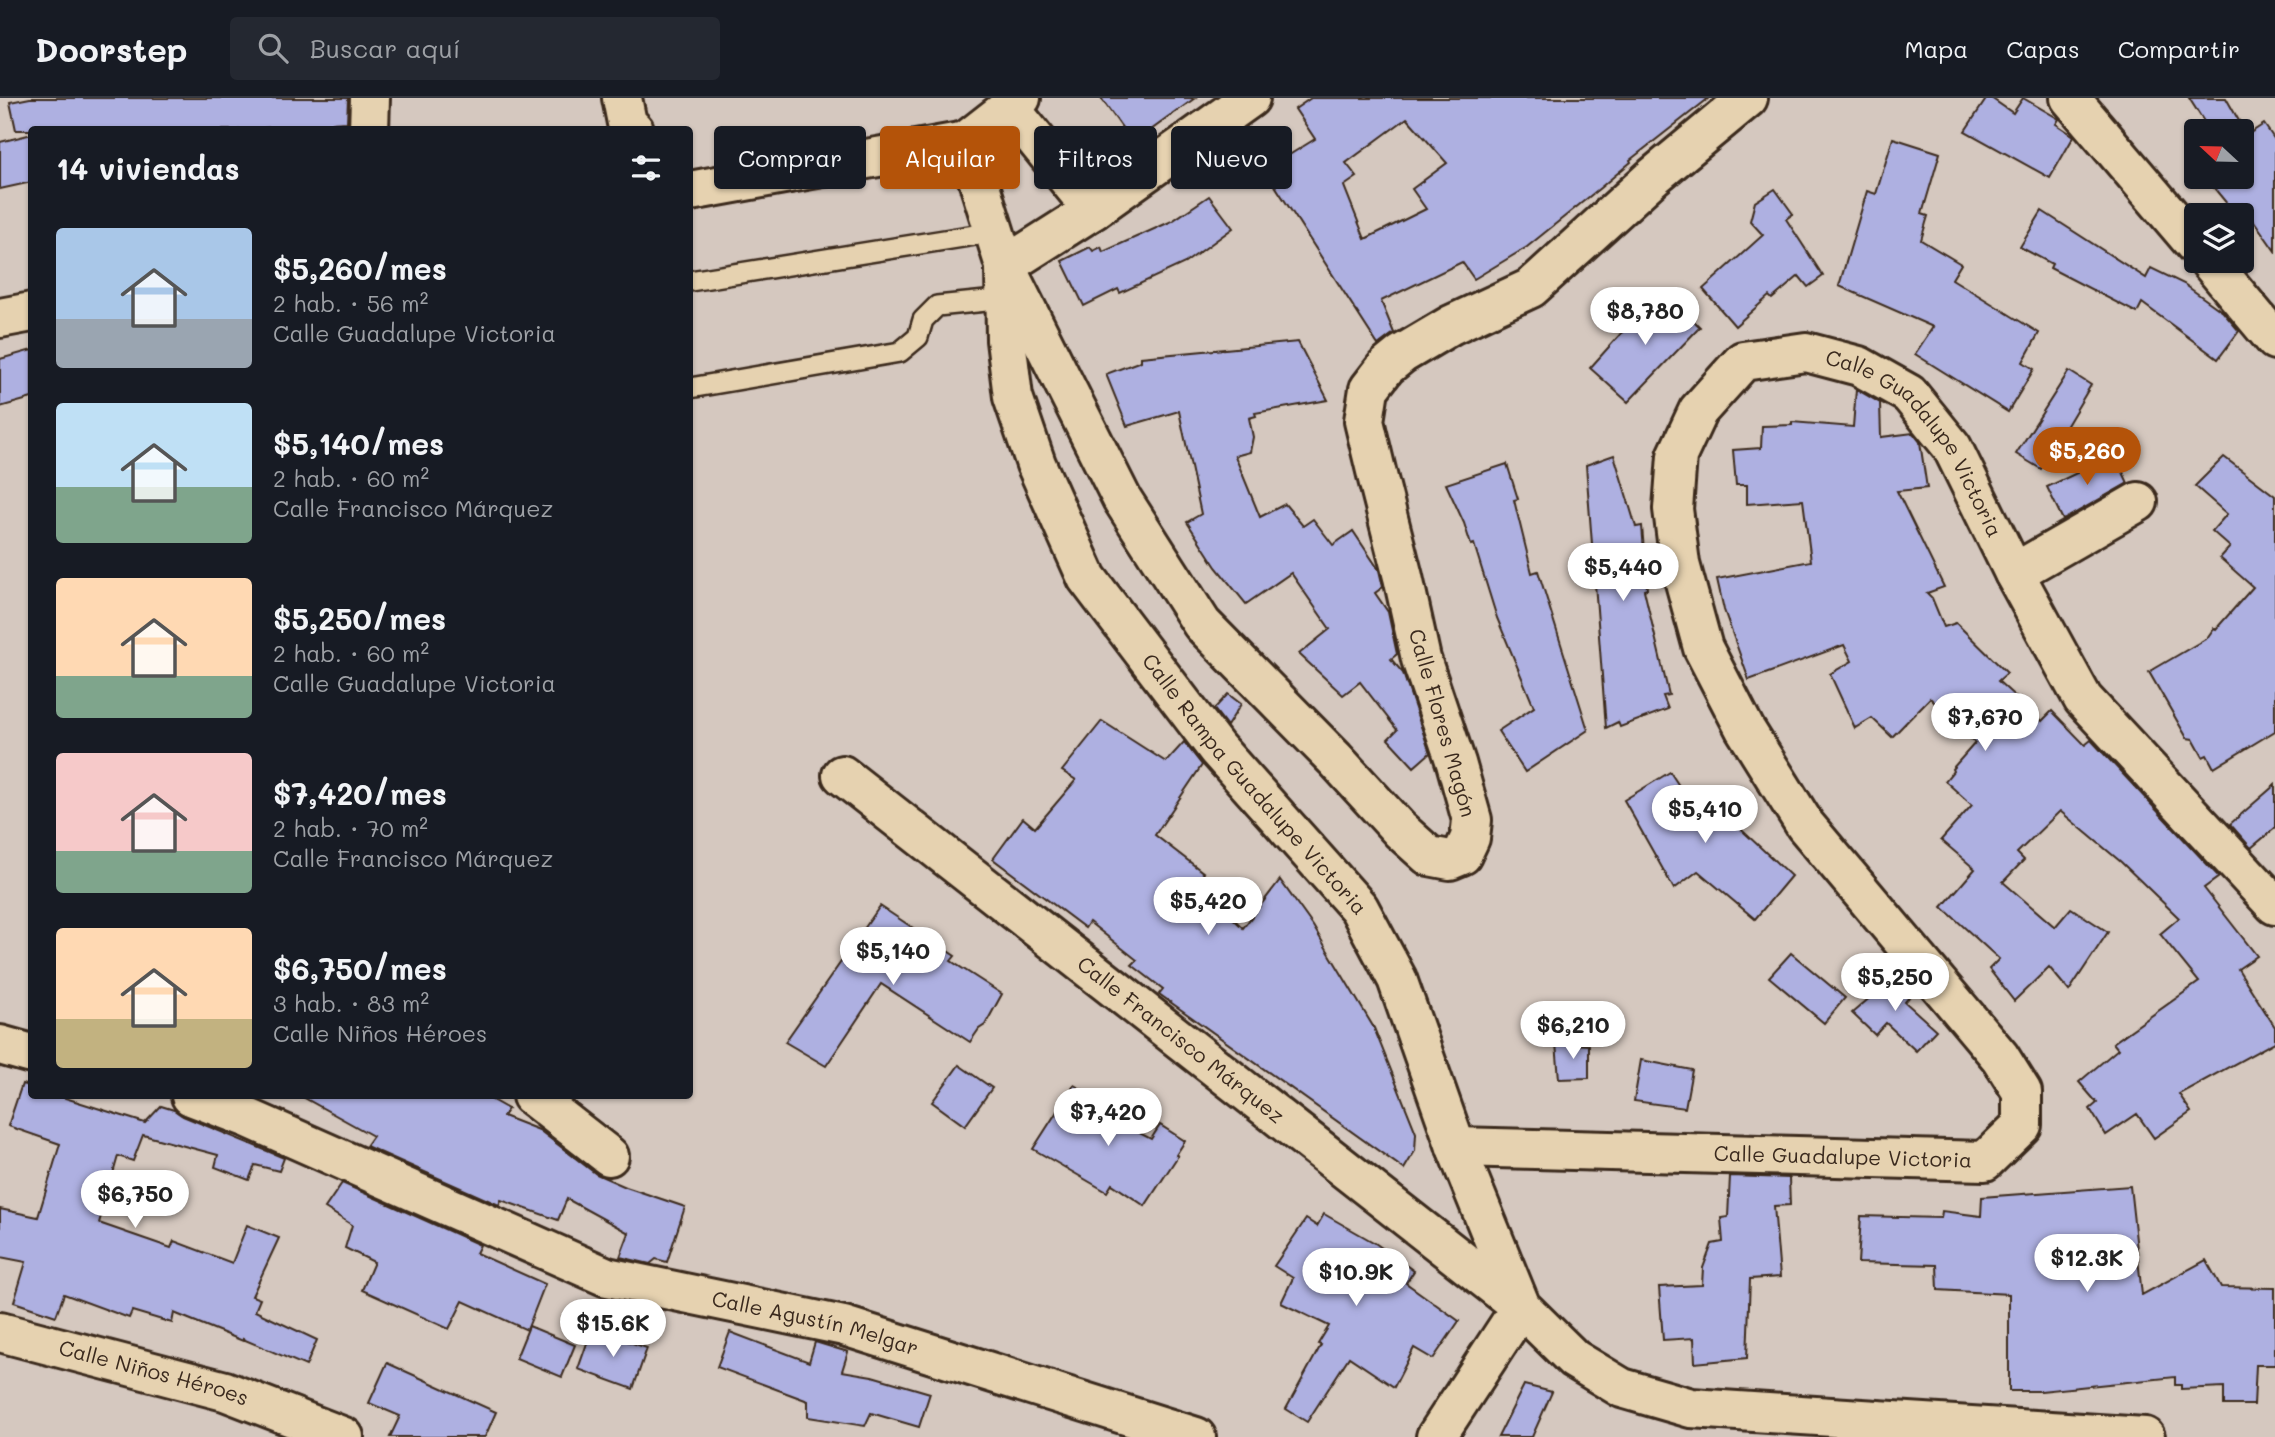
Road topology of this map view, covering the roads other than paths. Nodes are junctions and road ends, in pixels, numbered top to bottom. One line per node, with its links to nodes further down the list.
1 (370, 98): 7 (street)
2 (622, 98): 8 (street)
3 (1250, 98): 13 (street)
4 (1748, 98): 15 (street, Calle Flores Magón)
5 (2070, 98): 14 (street)
6 (1015, 103): 9 (street); 13 (street)
7 (369, 126)
8 (630, 126)
9 (985, 126)
10 (880, 154): 11 (street)
11 (697, 183)
12 (980, 189): 15 (street, Calle Flores Magón)
13 (1093, 210): 15 (street)
14 (2184, 232)
15 (1002, 266): 17 (lane); 21 (lane); 30 (street, Calle Rampa Guadalupe Victoria)
16 (2219, 273): 20 (street)
17 (693, 281)
18 (28, 313): 19 (street)
19 (0, 318)
20 (2275, 340)
21 (693, 387)
22 (2138, 502): 23 (street)
23 (2014, 573): 25 (street, Calle Guadalupe Victoria); 30 (street, Calle Guadalupe Victoria)
24 (842, 775): 32 (street, Calle Francisco Márquez)
25 (2275, 905)
26 (0, 1045): 27 (street)
27 (28, 1053)
28 (199, 1099): 35 (street, Calle Agustín Melgar)
29 (536, 1099): 31 (street)
30 (1456, 1147): 32 (street, Calle Rampa Guadalupe Victoria)
31 (608, 1156)
32 (1521, 1307): 36 (street); 37 (street, Calle Francisco Márquez)
33 (0, 1332): 34 (street, Calle Niños Héroes)
34 (344, 1437)
35 (1196, 1437)
36 (1436, 1437)
37 (2145, 1437)

